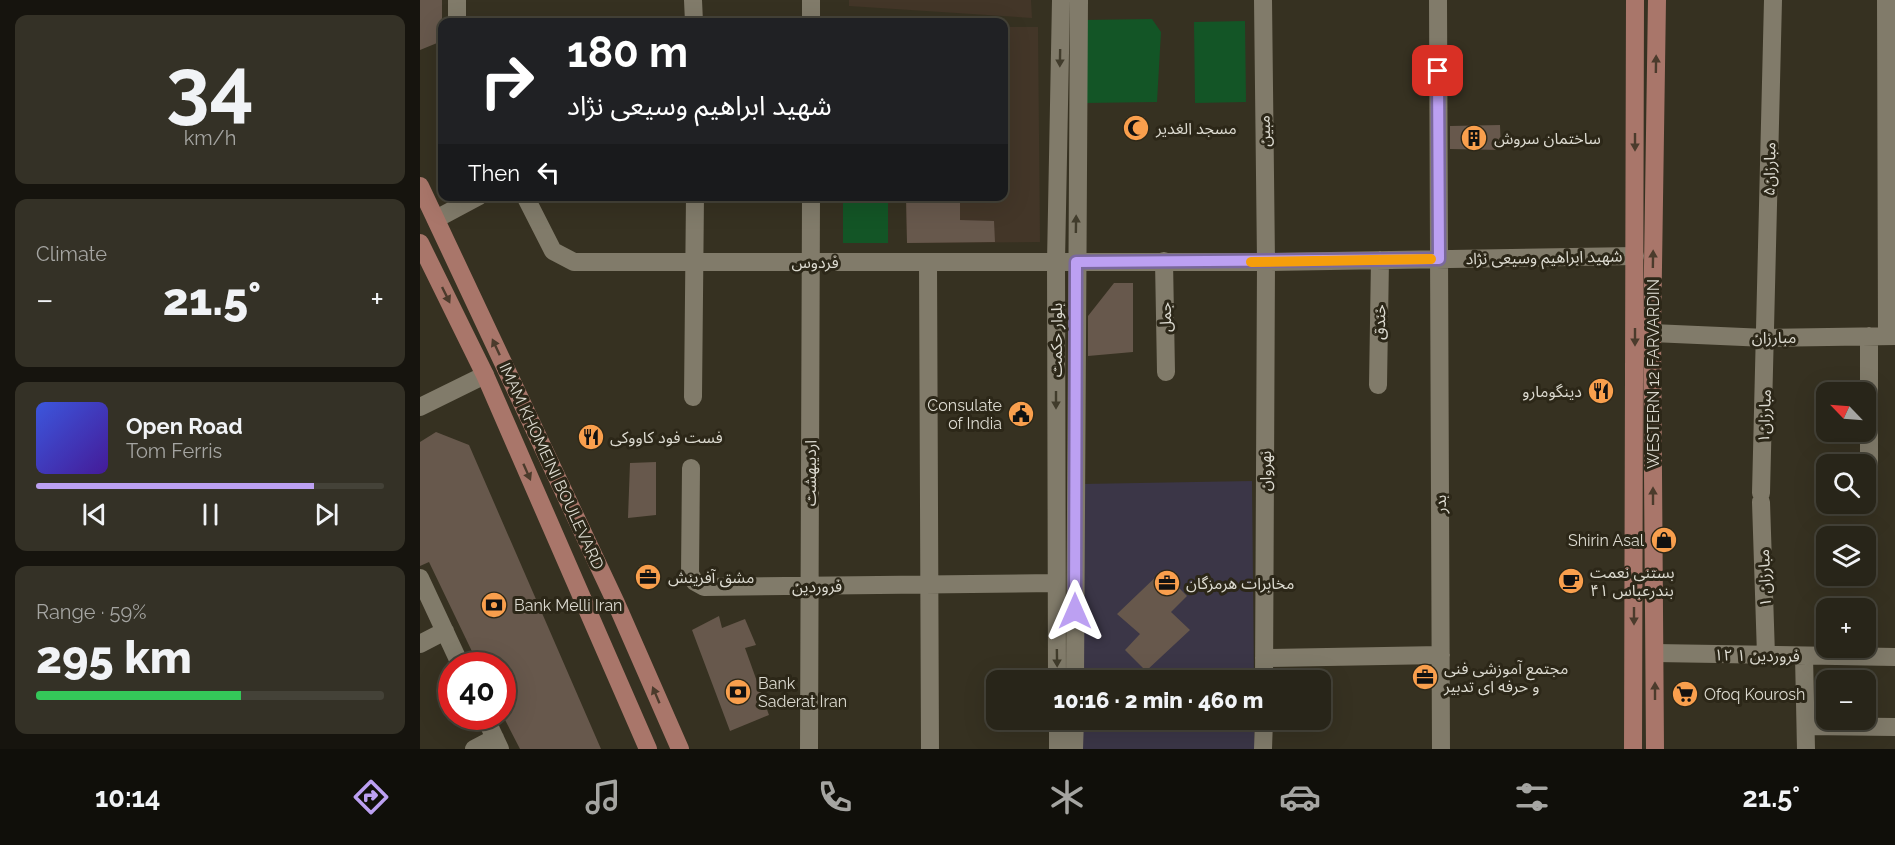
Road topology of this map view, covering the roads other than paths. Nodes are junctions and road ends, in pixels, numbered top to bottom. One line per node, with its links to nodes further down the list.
1 (457, 0): 12 (street)
2 (693, 0): 13 (street)
3 (812, 0): 14 (street)
4 (1061, 0): 30 (street, بلوار حکمت, one-way to 30)
5 (1079, 0): 31 (street, بلوار حکمت, one-way to 5)
6 (1263, 0): 32 (street, مبین)
7 (1438, 0): 24 (street, بدر)
8 (1635, 0): 23 (main road, WESTERN 12 FARVARDIN, one-way to 23)
9 (1657, 0): 33 (main road, WESTERN 12 FARVARDIN, one-way to 9)
10 (1773, 0): 35 (street, مبارزان۵)
11 (1886, 0): 22 (street)
12 (457, 18)
13 (694, 18)
14 (811, 18)
15 (420, 186): 20 (main road, IMAM KHOMEINI BOULEVARD)
16 (470, 201): 20 (street)
17 (528, 201): 27 (street, فردوس)
18 (695, 201): 27 (street)
19 (811, 201): 28 (street, اردیبهشت)
20 (436, 219): 69 (main road, IMAM KHOMEINI BOULEVARD, one-way to 20)
21 (420, 243): 37 (main road, IMAM KHOMEINI BOULEVARD, one-way to 37)
22 (1891, 251): 34 (street)
23 (1635, 256): 24 (street, شهید ابراهیم وسیعی نژاد); 76 (main road, WESTERN 12 FARVARDIN, one-way to 76)
24 (1439, 259): 25 (street, شهید ابراهیم وسیعی نژاد); 52 (street, بدر)
25 (1380, 260): 32 (street, شهید ابراهیم وسیعی نژاد); 38 (street, خندق)
26 (1164, 261): 31 (street, شهید ابراهیم وسیعی نژاد); 32 (street, شهید ابراهیم وسیعی نژاد); 36 (street, جمل)
27 (696, 262): 28 (street, فردوس); 39 (street)
28 (812, 262): 29 (street, فردوس); 47 (street, اردیبهشت)
29 (928, 262): 30 (street, فردوس); 46 (street)
30 (1056, 262): 31 (street, شهید ابراهیم وسیعی نژاد); 45 (street, بلوار حکمت, one-way to 45)
31 (1076, 262): 58 (street, بلوار حکمت)
32 (1266, 262): 56 (street, نهروان)
33 (1652, 333): 35 (street, مبارزان); 51 (main road, WESTERN 12 FARVARDIN, one-way to 33)
34 (1884, 336): 35 (street, مبارزان); 41 (street)
35 (1766, 338): 43 (street, مبارزان۱)
36 (1166, 372)
37 (485, 375): 40 (street); 68 (main road, IMAM KHOMEINI BOULEVARD, one-way to 68)
38 (1378, 385)
39 (693, 397)
40 (420, 407)
41 (1872, 454)
42 (691, 468): 47 (street, فروردین)
43 (1761, 497): 53 (street, مبارزان ۱)
44 (420, 578): 48 (street)
45 (1056, 583): 46 (street, فروردین); 57 (street, بلوار حکمت, one-way to 57)
46 (930, 584): 47 (street, فروردین); 71 (street)
47 (810, 586): 70 (street, اردیبهشت)
48 (445, 631): 49 (street); 50 (street)
49 (420, 644)
50 (455, 652)
51 (1655, 653): 53 (street, ۱۲ فروردین ۱); 77 (main road, WESTERN 12 FARVARDIN, one-way to 51)
52 (1441, 655): 56 (street); 75 (street, بدر)
53 (1766, 655): 54 (street, ۱۲ فروردین ۱)
54 (1804, 656): 55 (street, ۱۲ فروردین ۱); 60 (street)
55 (1895, 657)
56 (1264, 658): 59 (street, نهروان)
57 (1057, 670)
58 (1075, 670)
59 (1264, 670)
60 (1806, 726): 61 (street); 78 (street)
61 (1895, 727)
62 (491, 730): 66 (street)
63 (1058, 730): 72 (street)
64 (1075, 730): 73 (street)
65 (1264, 730): 74 (street)
66 (497, 744): 67 (street)
67 (474, 749)
68 (648, 749)
69 (680, 749)
70 (809, 749)
71 (930, 749)
72 (1058, 749)
73 (1074, 749)
74 (1263, 749)
75 (1441, 749)
76 (1633, 749)
77 (1655, 749)
78 (1806, 749)

